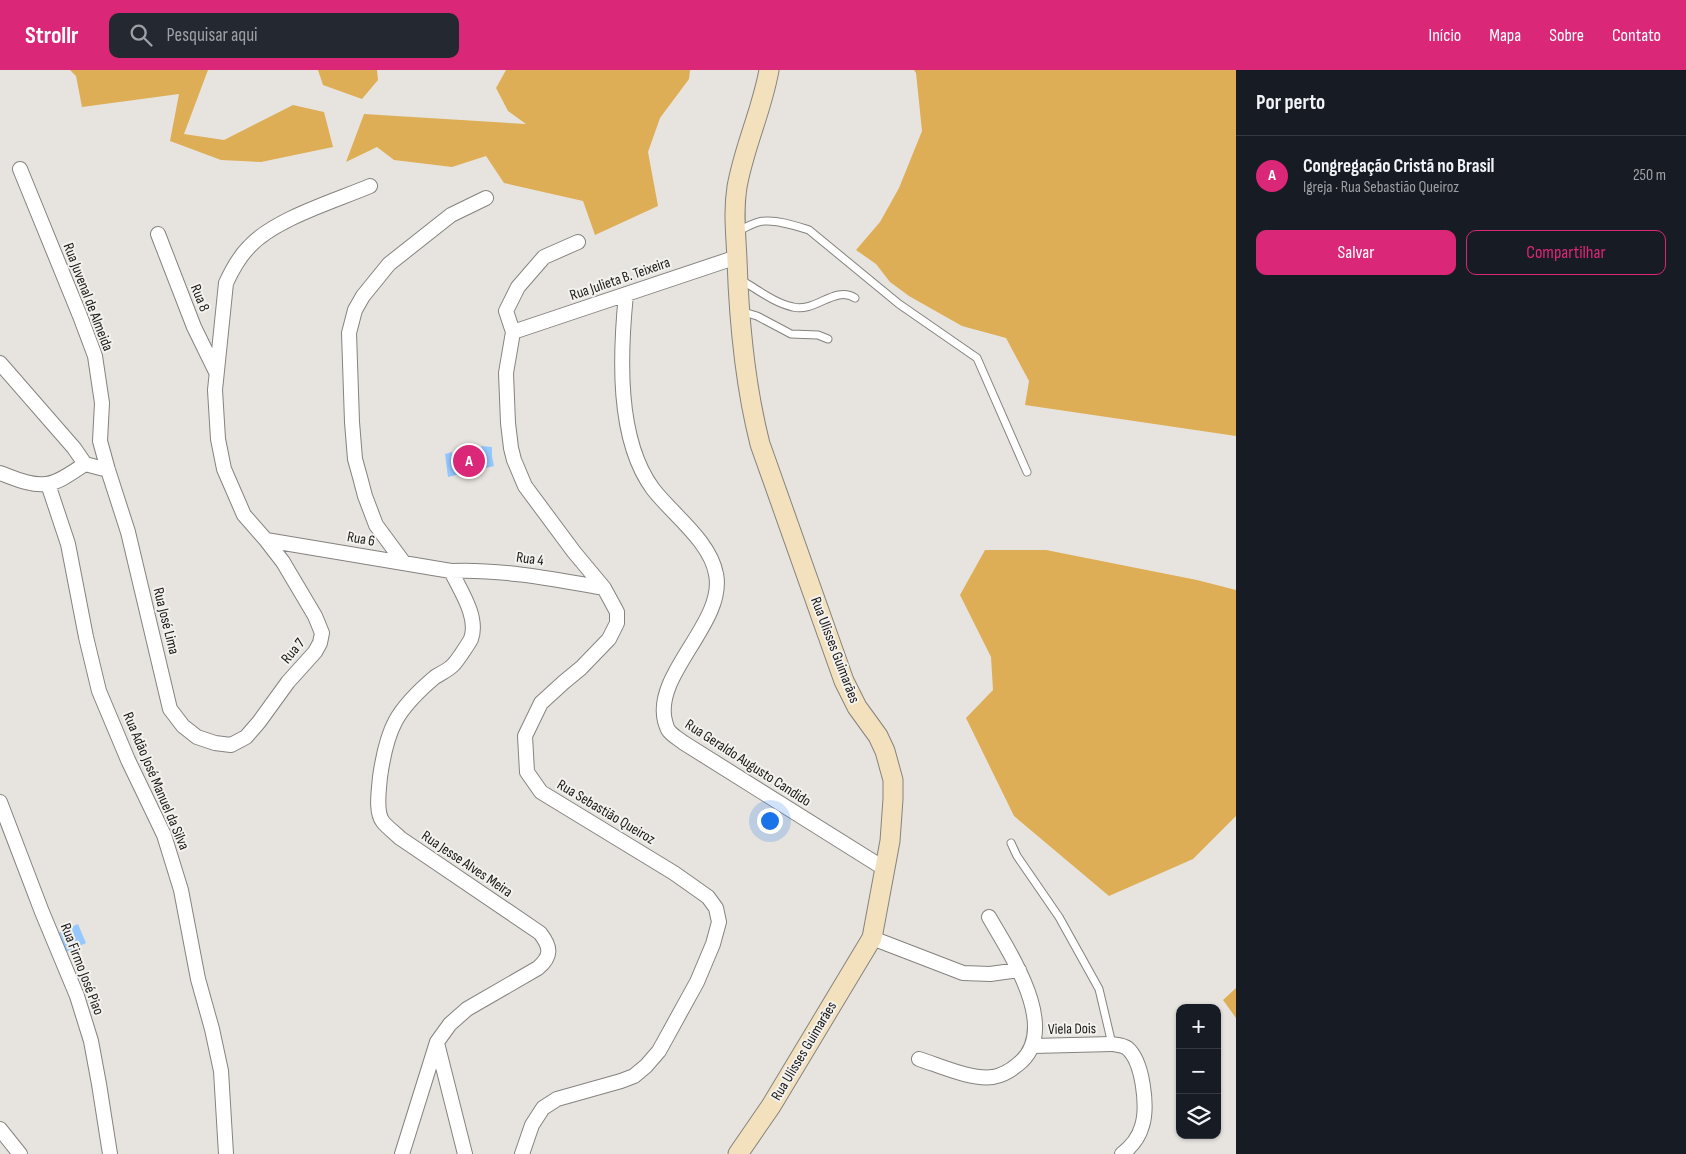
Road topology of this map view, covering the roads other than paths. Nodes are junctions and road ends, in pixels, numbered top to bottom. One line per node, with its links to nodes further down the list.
1 (769, 70): 5 (main road, Rua Ulisses Guimarães)
2 (20, 169): 18 (street, Rua Juvenal de Almeida)
3 (370, 186): 16 (street, Rua 7)
4 (486, 198): 23 (street)
5 (735, 232): 8 (main road, Rua Ulisses Guimarães); 19 (lane)
6 (158, 234): 16 (street, Rua 8)
7 (578, 242): 13 (street, Rua Sebastião Queiroz)
8 (737, 257): 9 (main road, Rua Ulisses Guimarães); 10 (street, Rua Julieta B. Teixeira)
9 (738, 278): 11 (lane); 12 (main road, Rua Ulisses Guimarães)
10 (626, 294): 13 (street, Rua Julieta B. Teixeira); 29 (street, Rua Geraldo Augusto Candido)
11 (855, 298)
12 (740, 311): 14 (lane); 29 (main road, Rua Ulisses Guimarães)
13 (513, 332): 25 (street, Rua Sebastião Queiroz)
14 (828, 339)
15 (0, 363): 17 (street)
16 (216, 373): 22 (street, Rua 7)
17 (85, 464): 18 (street); 21 (street)
18 (108, 470): 26 (street, Rua José Lima)
19 (1027, 472)
20 (0, 473): 21 (street)
21 (48, 484): 41 (street, Rua Adão José Manuel da Silva)
22 (266, 540): 23 (street, Rua 6); 26 (street, Rua 7)
23 (404, 563): 24 (street, Rua 6)
24 (451, 571): 25 (street, Rua 4); 33 (street, Rua Jesse Alves Meira)
25 (604, 588): 44 (street, Rua Sebastião Queiroz)
26 (231, 745)
27 (0, 802): 40 (street, Rua Firmo José Piao)
28 (1011, 843): 34 (lane)
29 (885, 869): 31 (main road, Rua Ulisses Guimarães)
30 (989, 917): 32 (street)
31 (872, 938): 32 (street); 45 (main road, Rua Ulisses Guimarães)
32 (1019, 970): 35 (street)
33 (437, 1042): 42 (street); 43 (street)
34 (1112, 1044): 35 (street, Viela Dois); 38 (street)
35 (1033, 1046): 36 (street)
36 (919, 1059)
37 (0, 1129): 39 (street)
38 (1130, 1151)
39 (20, 1154)
40 (110, 1154)
41 (226, 1154)
42 (402, 1154)
43 (466, 1154)
44 (522, 1154)
45 (738, 1154)

